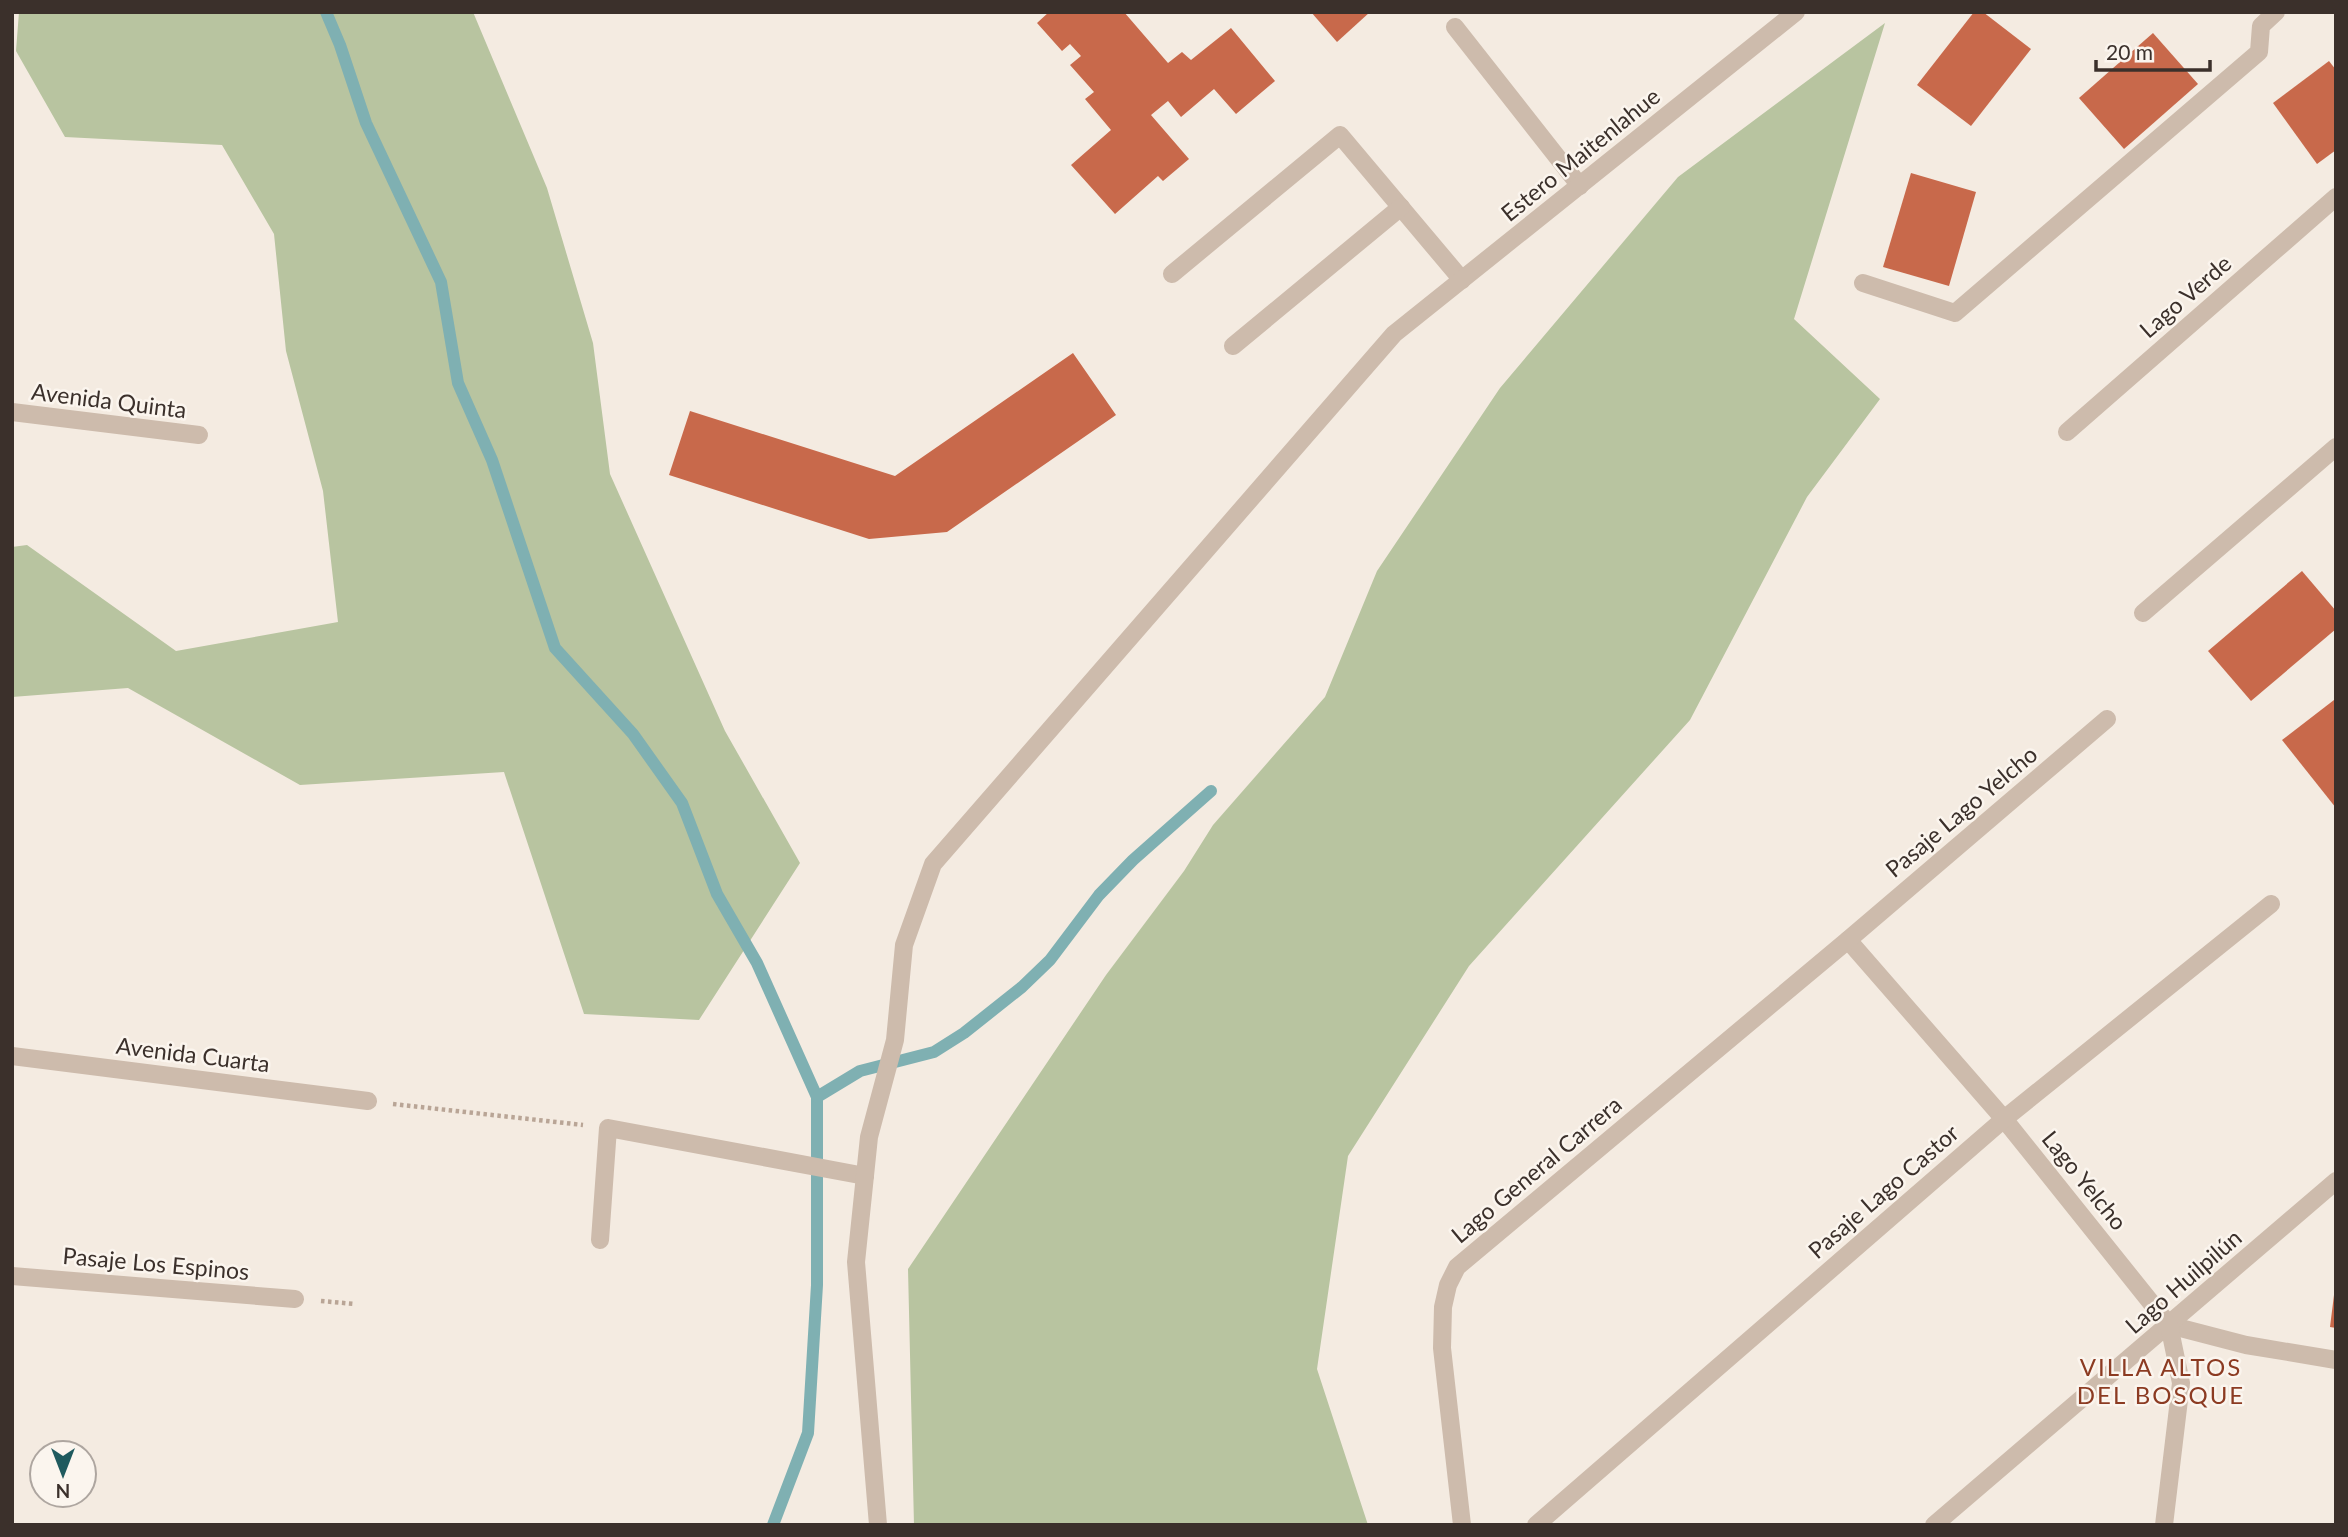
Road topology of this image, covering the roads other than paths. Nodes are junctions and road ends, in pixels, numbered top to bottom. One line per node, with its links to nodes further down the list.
1 (1796, 12): 4 (street, Estero Maitenlahue)
2 (2276, 12): 9 (street)
3 (1455, 27): 4 (street)
4 (1580, 186): 8 (street, Estero Maitenlahue)
5 (2336, 197): 12 (street, Lago Verde)
6 (1401, 207): 7 (street); 8 (street); 10 (street)
7 (1172, 274)
8 (1462, 281): 22 (street, Estero Maitenlahue)
9 (1863, 283)
10 (1233, 346)
11 (12, 412): 13 (street, Avenida Quinta)
12 (2067, 432)
13 (199, 435)
14 (2336, 447): 15 (street)
15 (2143, 613)
16 (2107, 719): 18 (street, Pasaje Lago Yelcho)
17 (2271, 904): 21 (street, Pasaje Lago Castor)
18 (1848, 940): 21 (street, Lago Yelcho); 30 (street, Lago General Carrera)
19 (12, 1056): 20 (street, Avenida Cuarta)
20 (368, 1101)
21 (2004, 1119): 27 (street, Lago Yelcho); 31 (street, Pasaje Lago Castor)
22 (865, 1176): 24 (street); 29 (street, Estero Maitenlahue)
23 (2336, 1181): 27 (street, Lago Huilpilún)
24 (600, 1240)
25 (12, 1276): 26 (street, Pasaje Los Espinos)
26 (295, 1299)
27 (2169, 1325): 28 (street); 32 (street, Lago Huilpilún); 33 (street)
28 (2336, 1360)
29 (878, 1525)
30 (1462, 1525)
31 (1536, 1525)
32 (1934, 1525)
33 (2164, 1525)

